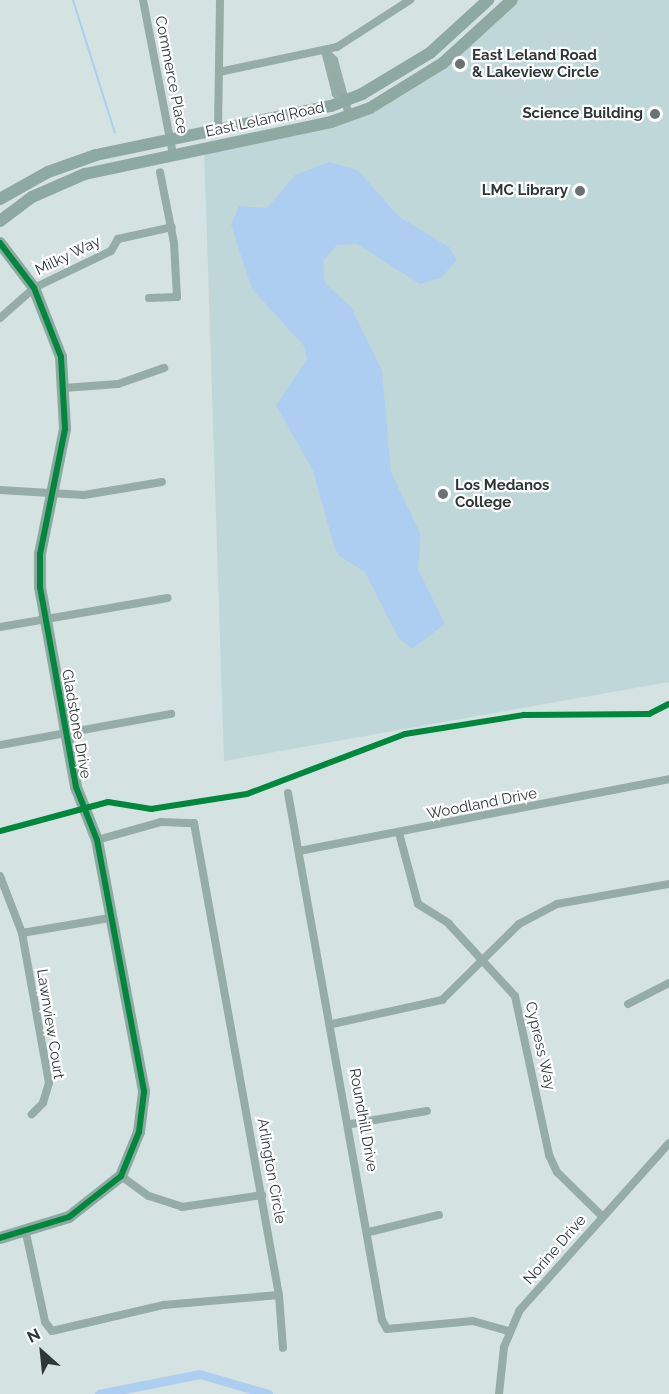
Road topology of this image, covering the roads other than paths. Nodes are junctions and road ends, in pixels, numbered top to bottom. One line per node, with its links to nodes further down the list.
1 (143, 0): 11 (street, Commerce Place)
2 (220, 0): 7 (street)
3 (410, 0): 6 (street)
4 (488, 0): 8 (main road, East Leland Road)
5 (512, 0): 9 (main road, East Leland Road)
6 (326, 51): 7 (street); 8 (street)
7 (219, 72): 10 (street)
8 (344, 101): 9 (street); 10 (main road, East Leland Road)
9 (349, 115): 12 (main road, East Leland Road)
10 (218, 129): 11 (main road, East Leland Road)
11 (170, 138): 12 (street, Commerce Place); 14 (main road, East Leland Road)
12 (173, 154): 15 (main road, East Leland Road)
13 (160, 172): 16 (street)
14 (0, 199)
15 (0, 221)
16 (172, 227): 18 (street, Milky Way); 19 (street)
17 (0, 243): 18 (main road, Gladstone Drive)
18 (34, 288): 20 (street, Milky Way); 22 (main road, Gladstone Drive)
19 (149, 298)
20 (0, 318)
21 (164, 368): 22 (street)
22 (64, 388): 25 (main road, Gladstone Drive)
23 (162, 482): 25 (street)
24 (0, 490): 25 (street)
25 (52, 491): 27 (main road, Gladstone Drive)
26 (168, 598): 27 (street)
27 (46, 618): 28 (street); 30 (main road, Gladstone Drive)
28 (0, 627)
29 (171, 714): 30 (street)
30 (66, 733): 31 (street); 35 (main road, Gladstone Drive)
31 (0, 745)
32 (669, 779): 34 (street, Woodland Drive)
33 (288, 793): 36 (street, Roundhill Drive)
34 (399, 833): 36 (street, Woodland Drive); 41 (street, Cypress Way)
35 (97, 840): 39 (main road, Gladstone Drive); 50 (street, Arlington Circle)
36 (299, 851): 44 (street, Roundhill Drive)
37 (0, 876): 40 (street, Lawnview Court)
38 (669, 884): 41 (street)
39 (110, 918): 40 (street); 49 (main road, Gladstone Drive)
40 (22, 933): 46 (street, Lawnview Court)
41 (483, 959): 44 (street); 52 (street, Cypress Way)
42 (669, 983): 43 (street)
43 (628, 1004)
44 (332, 1024): 47 (street, Roundhill Drive)
45 (428, 1111): 47 (street)
46 (32, 1114)
47 (351, 1124): 53 (street, Roundhill Drive)
48 (669, 1143): 52 (street, Norine Drive)
49 (121, 1176): 50 (street); 54 (main road, Gladstone Drive)
50 (262, 1195): 56 (street, Arlington Circle)
51 (439, 1215): 53 (street)
52 (602, 1216): 57 (street, Norine Drive)
53 (369, 1232): 57 (street, Roundhill Drive)
54 (26, 1233): 55 (main road, Gladstone Drive); 56 (street)
55 (0, 1238)
56 (279, 1295): 58 (street, Arlington Circle)
57 (509, 1331): 59 (street, Norine Drive)
58 (283, 1348)
59 (499, 1394)

